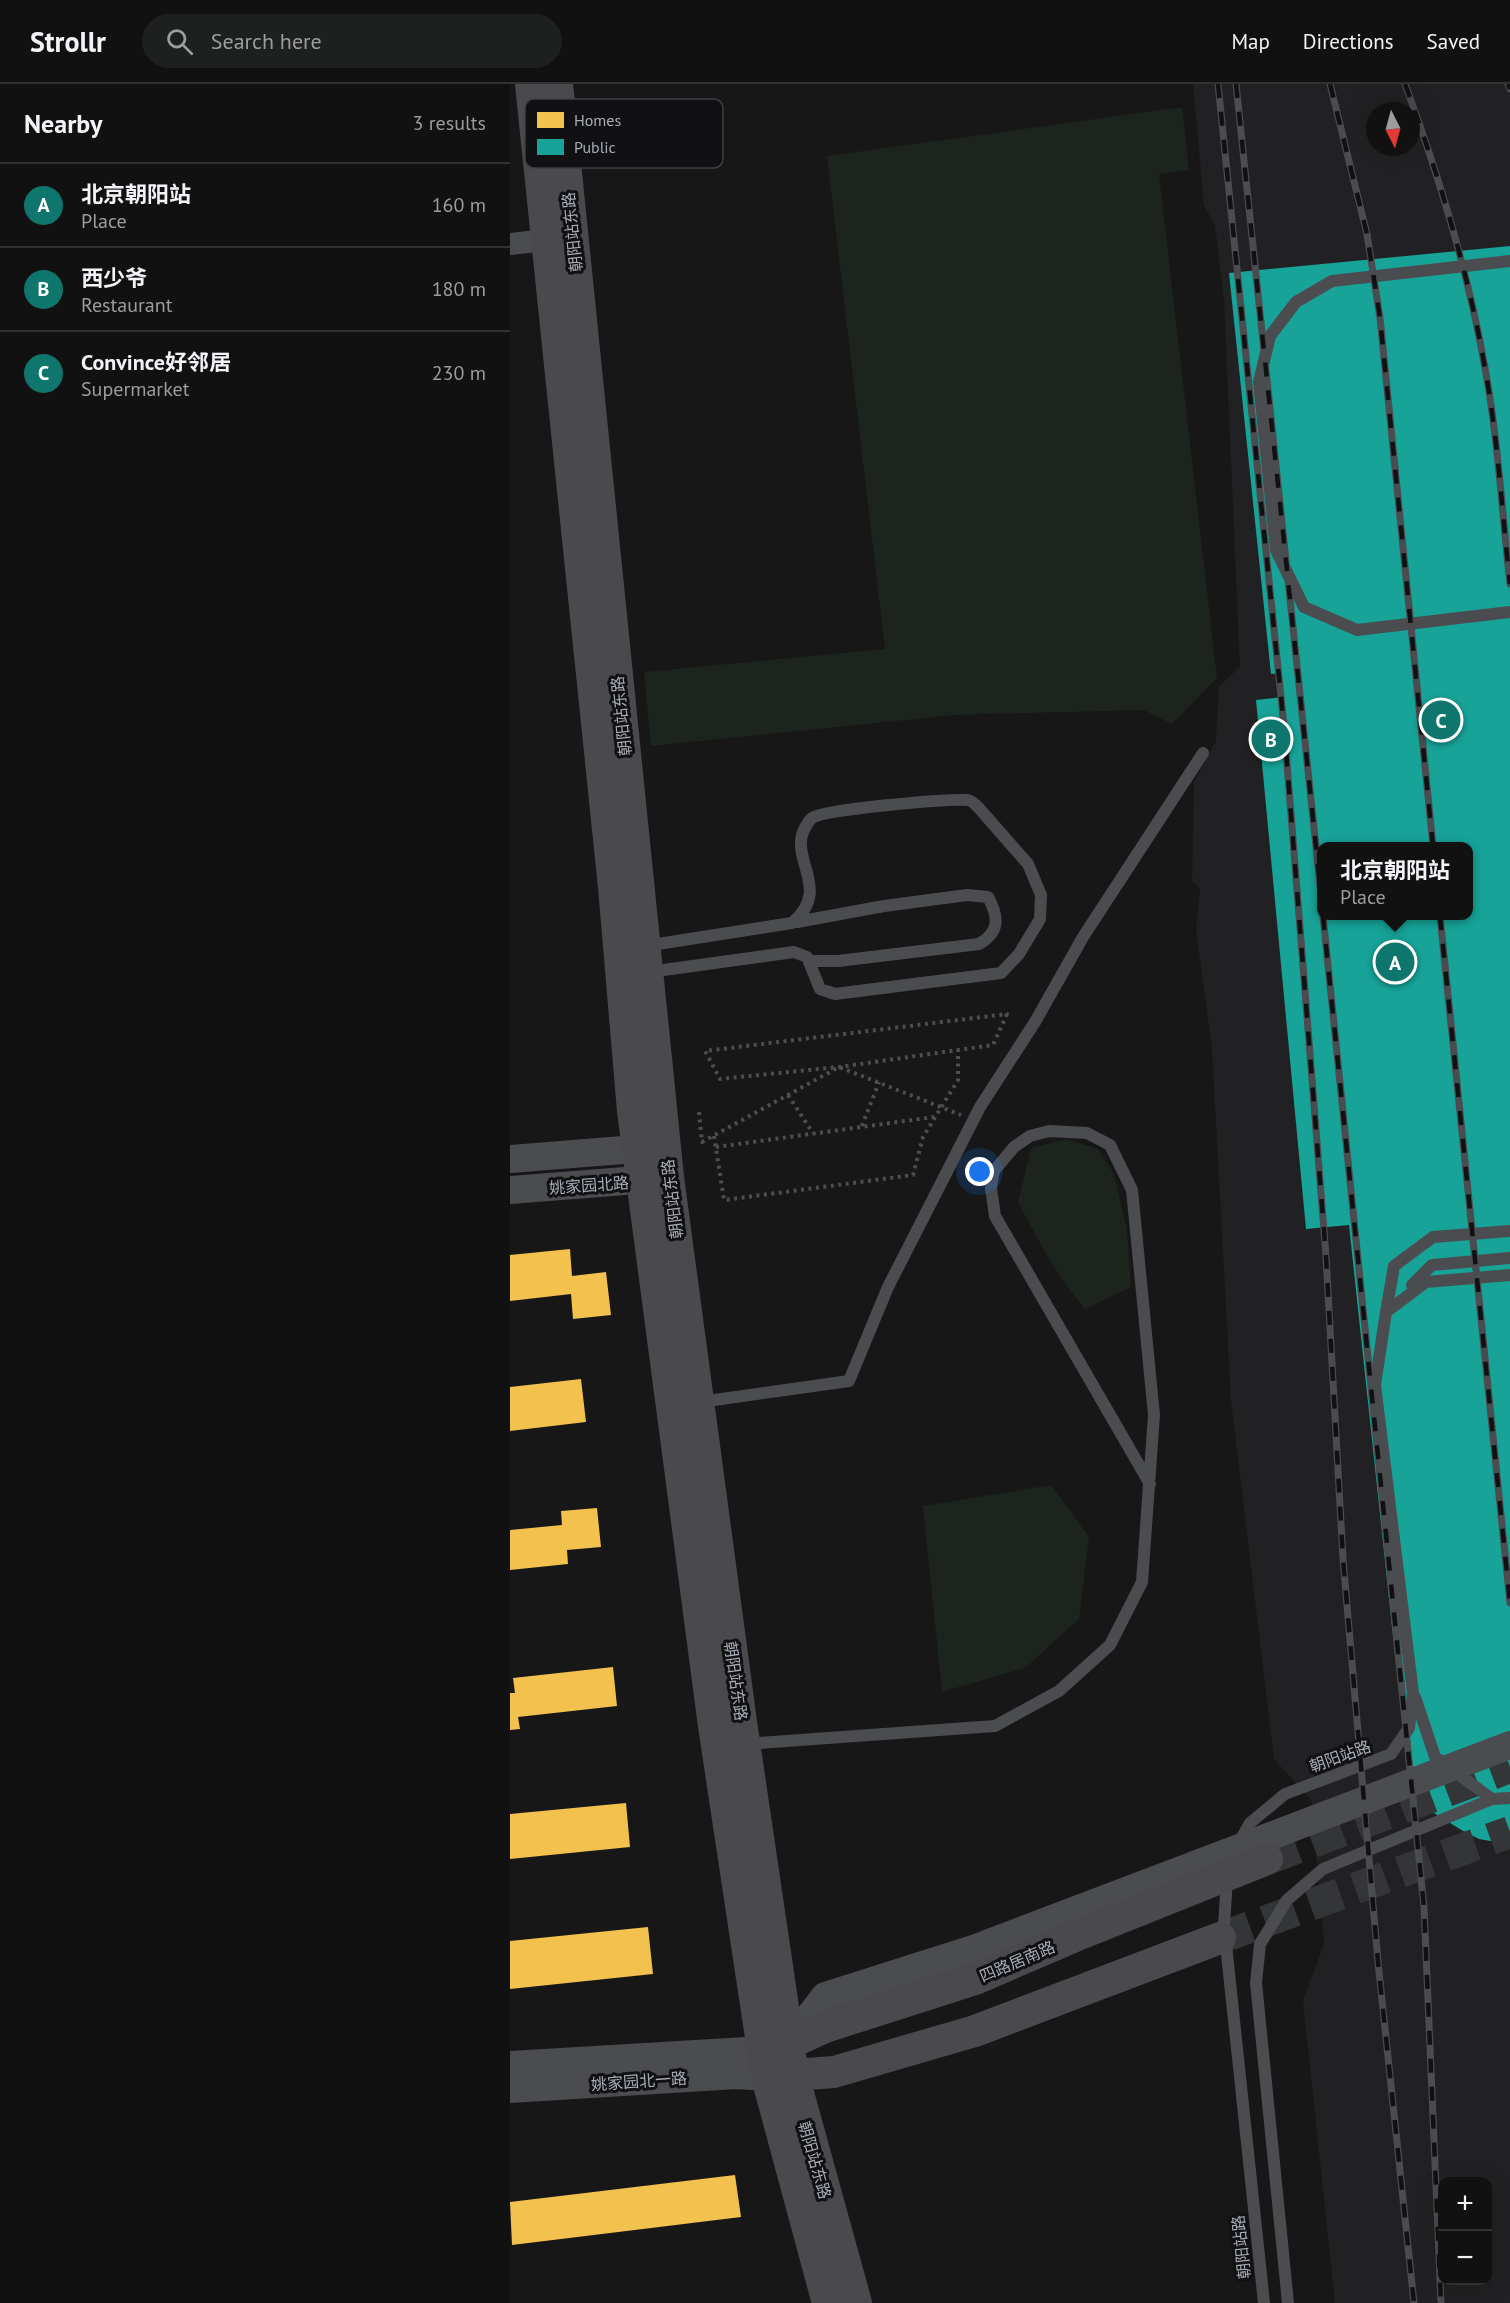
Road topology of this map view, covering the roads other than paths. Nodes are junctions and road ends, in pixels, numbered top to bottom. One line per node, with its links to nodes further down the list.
1 (531, 84): 3 (main road, 朝阳站东路)
2 (557, 84): 4 (main road, 朝阳站东路)
3 (534, 99)
4 (557, 99)
5 (547, 168): 7 (main road, 朝阳站东路)
6 (559, 168): 7 (main road, 朝阳站东路)
7 (560, 239): 8 (street); 13 (main road, 朝阳站东路); 15 (main road, 朝阳站东路)
8 (510, 244)
9 (1510, 261): 10 (lane)
10 (1510, 612)
11 (1203, 753): 23 (lane)
12 (792, 923): 13 (lane); 14 (lane); 14 (lane)
13 (647, 959): 14 (lane); 15 (main road, 朝阳站东路)
14 (809, 961)
15 (652, 1148): 16 (street, 姚家园北路); 17 (main road, 朝阳站东路)
16 (510, 1159)
17 (656, 1179): 18 (street, 姚家园北路); 23 (main road, 朝阳站东路); 27 (main road, 朝阳站东路)
18 (510, 1190)
19 (1510, 1231): 22 (lane, 朝阳站路)
20 (1510, 1258): 22 (lane)
21 (1510, 1275): 22 (lane)
22 (1386, 1312): 25 (lane, 朝阳站路)
23 (699, 1402): 27 (main road, 朝阳站东路)
24 (1150, 1484): 24 (lane); 27 (lane)
25 (1413, 1693): 29 (lane); 37 (lane, 朝阳站路)
26 (1510, 1745): 32 (street)
27 (731, 1746): 32 (main road, 朝阳站东路)
28 (1510, 1798): 29 (lane)
29 (1492, 1799): 38 (lane)
30 (1267, 1859): 32 (main road, 四路居南路)
31 (1220, 1938): 32 (main road)
32 (778, 2062): 33 (street, 姚家园北一路); 34 (street, 姚家园北一路); 35 (main road, 朝阳站东路); 36 (main road, 朝阳站东路)
33 (510, 2065)
34 (510, 2089)
35 (828, 2303)
36 (856, 2303)
37 (1264, 2303)
38 (1288, 2303)

